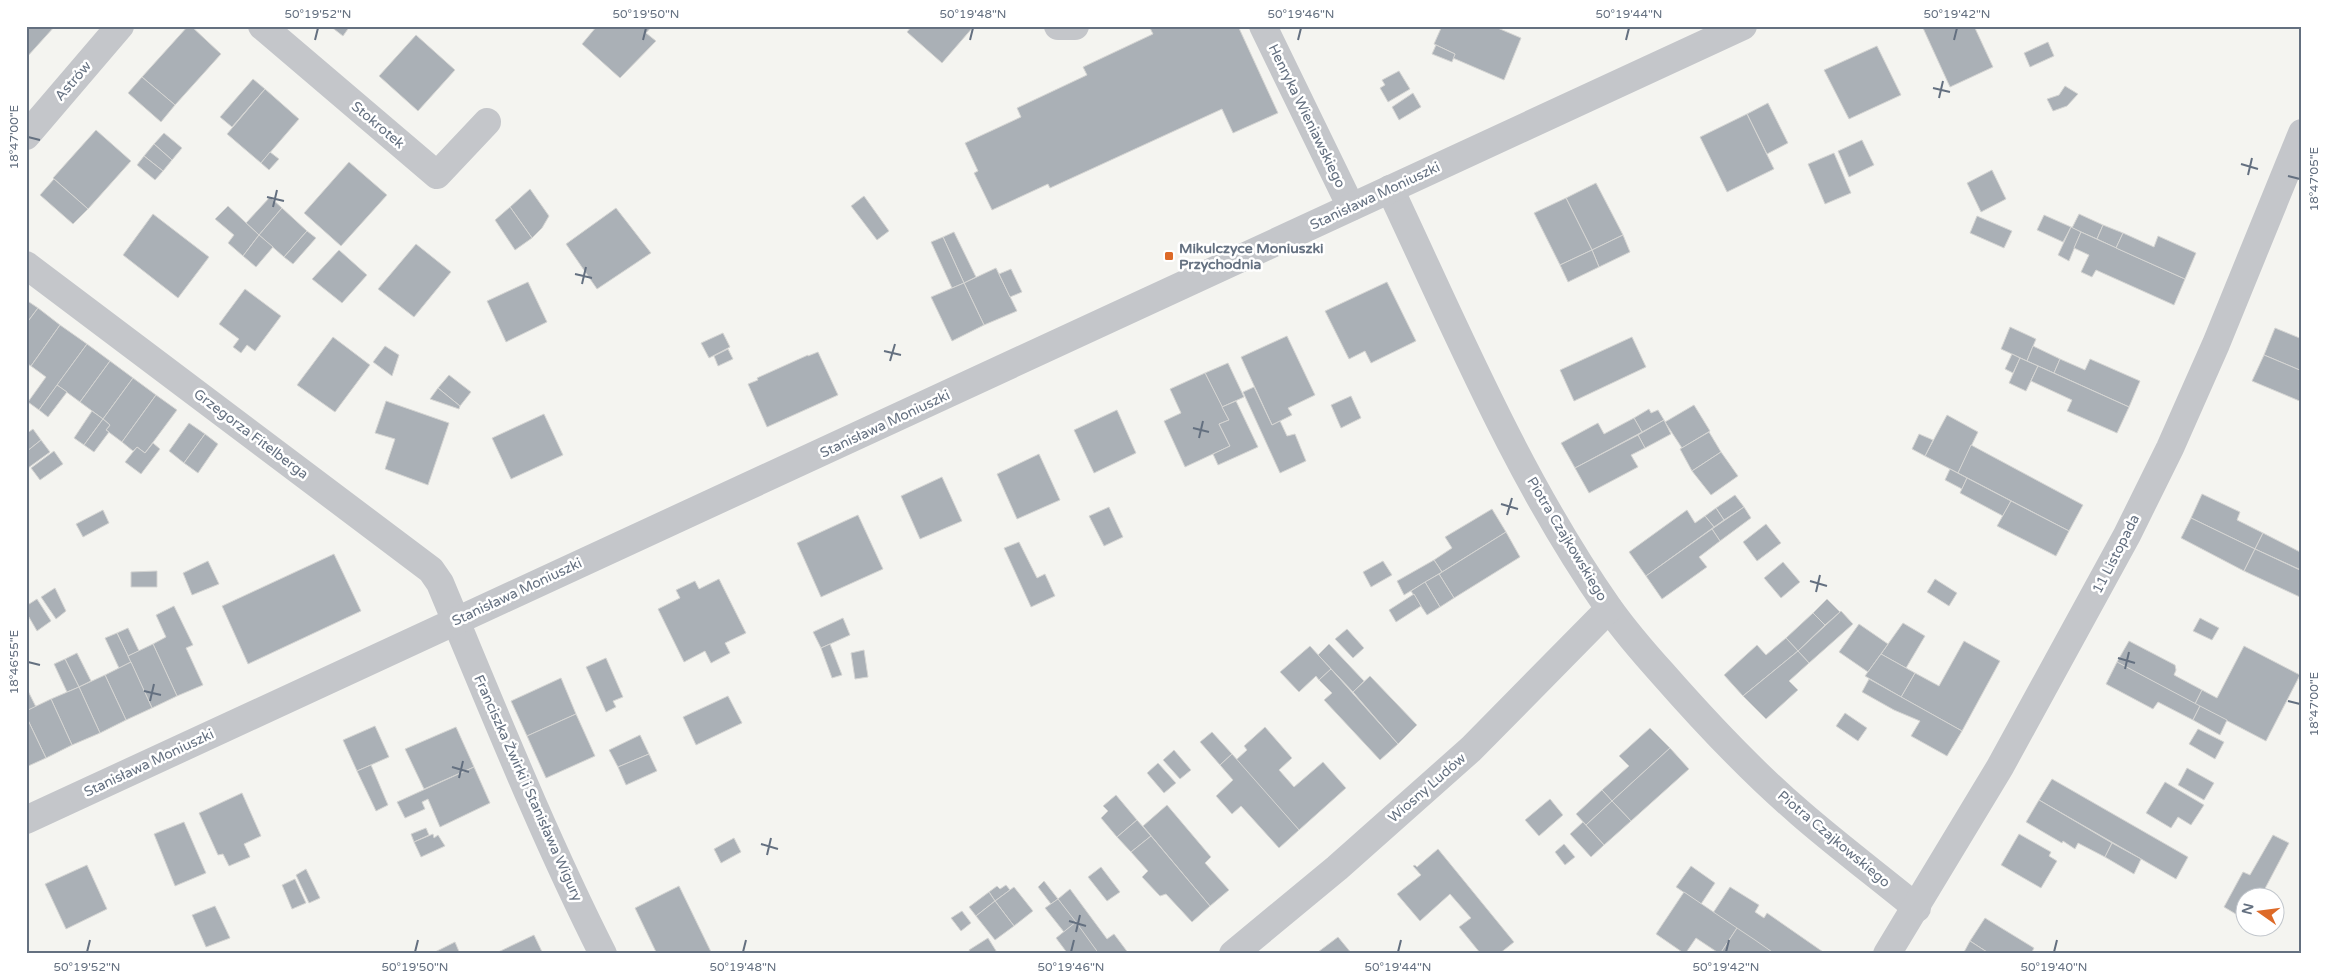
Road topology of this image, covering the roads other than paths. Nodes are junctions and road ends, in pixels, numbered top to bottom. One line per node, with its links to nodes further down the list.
1 (120, 26): 9 (street, Astrów)
2 (262, 26): 7 (street, Stokrotek)
3 (1058, 26): 4 (street)
4 (1075, 26)
5 (1263, 26): 11 (street, Henryka Wieniawskiego)
6 (1743, 26): 10 (street, Stanisława Moniuszki)
7 (488, 122)
8 (2302, 133): 16 (street, 11 Listopada)
9 (26, 136)
10 (1390, 189): 11 (street, Stanisława Moniuszki); 13 (street, Piotra Czajkowskiego)
11 (1351, 207): 14 (street, Stanisława Moniuszki)
12 (26, 266): 14 (street, Grzegorza Fitelberga)
13 (1609, 608): 16 (street, Piotra Czajkowskiego); 18 (street, Wiosny Ludów)
14 (456, 620): 15 (street, Stanisława Moniuszki); 17 (street, Franciszka Żwirki i Stanisława Wigury)
15 (26, 820)
16 (1917, 908): 19 (street, 11 Listopada)
17 (603, 954)
18 (1233, 954)
19 (1887, 954)

